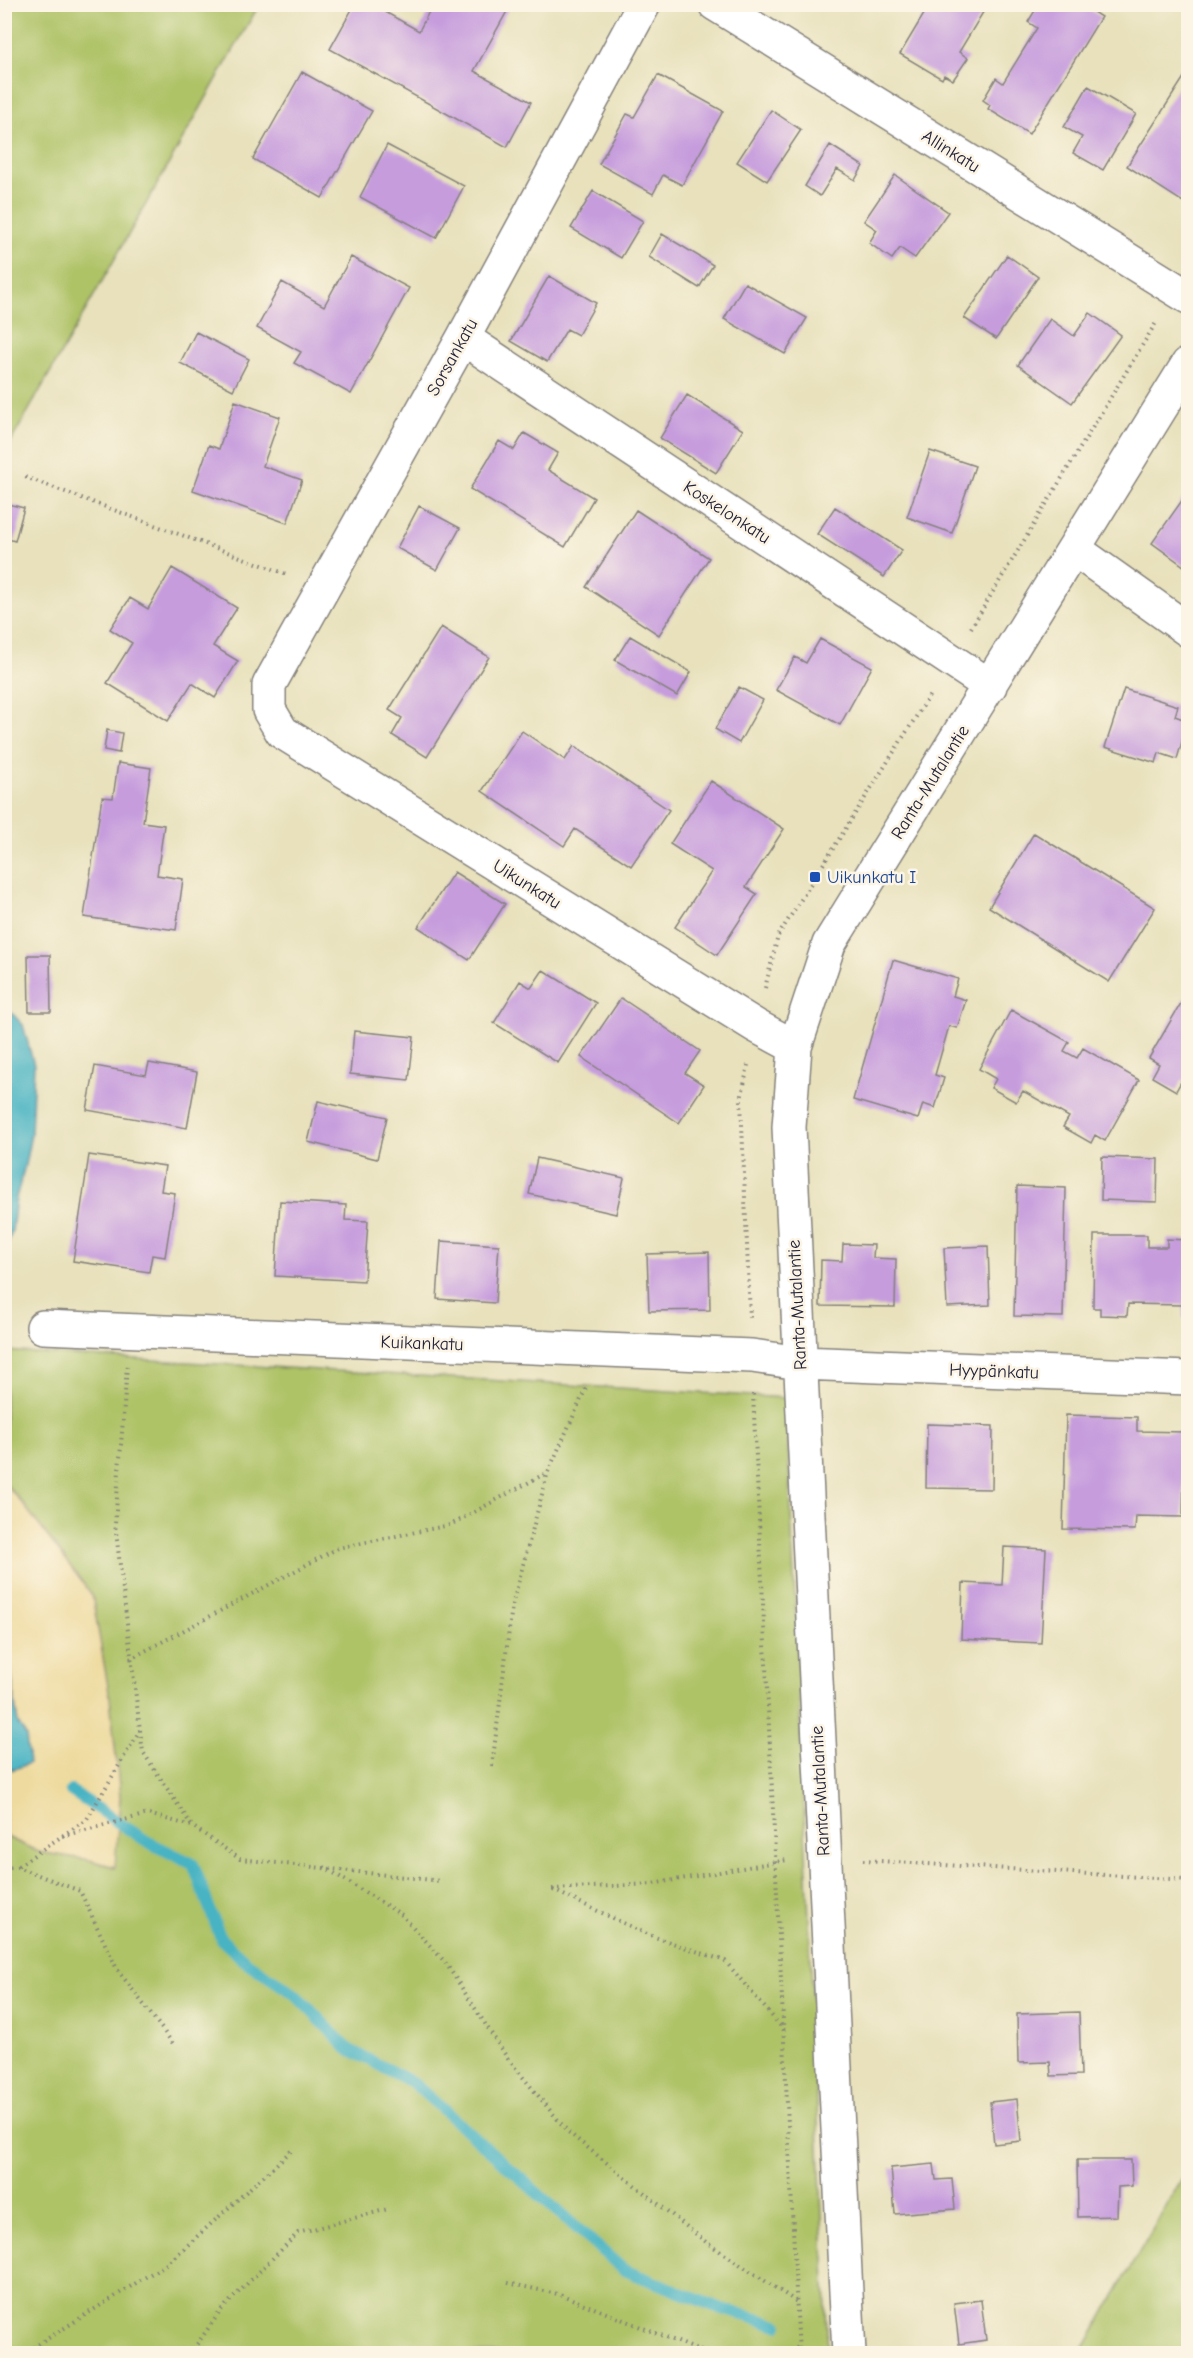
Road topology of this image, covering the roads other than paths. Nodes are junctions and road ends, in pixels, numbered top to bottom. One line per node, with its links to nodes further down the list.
1 (644, 4): 4 (street, Sorsankatu)
2 (715, 4): 3 (street, Allinkatu)
3 (1182, 294)
4 (463, 338): 8 (street, Koskelonkatu); 9 (street, Sorsankatu)
5 (1188, 364): 6 (street, Ranta-Mutalantie)
6 (1074, 549): 7 (street); 8 (street, Ranta-Mutalantie)
7 (1188, 630)
8 (990, 686): 10 (street, Ranta-Mutalantie)
9 (269, 710): 10 (street, Uikunkatu)
10 (795, 1047): 12 (street, Ranta-Mutalantie)
11 (43, 1327): 12 (street, Kuikankatu)
12 (800, 1363): 13 (street, Hyypänkatu); 14 (street, Ranta-Mutalantie)
13 (1188, 1378)
14 (849, 2354)

